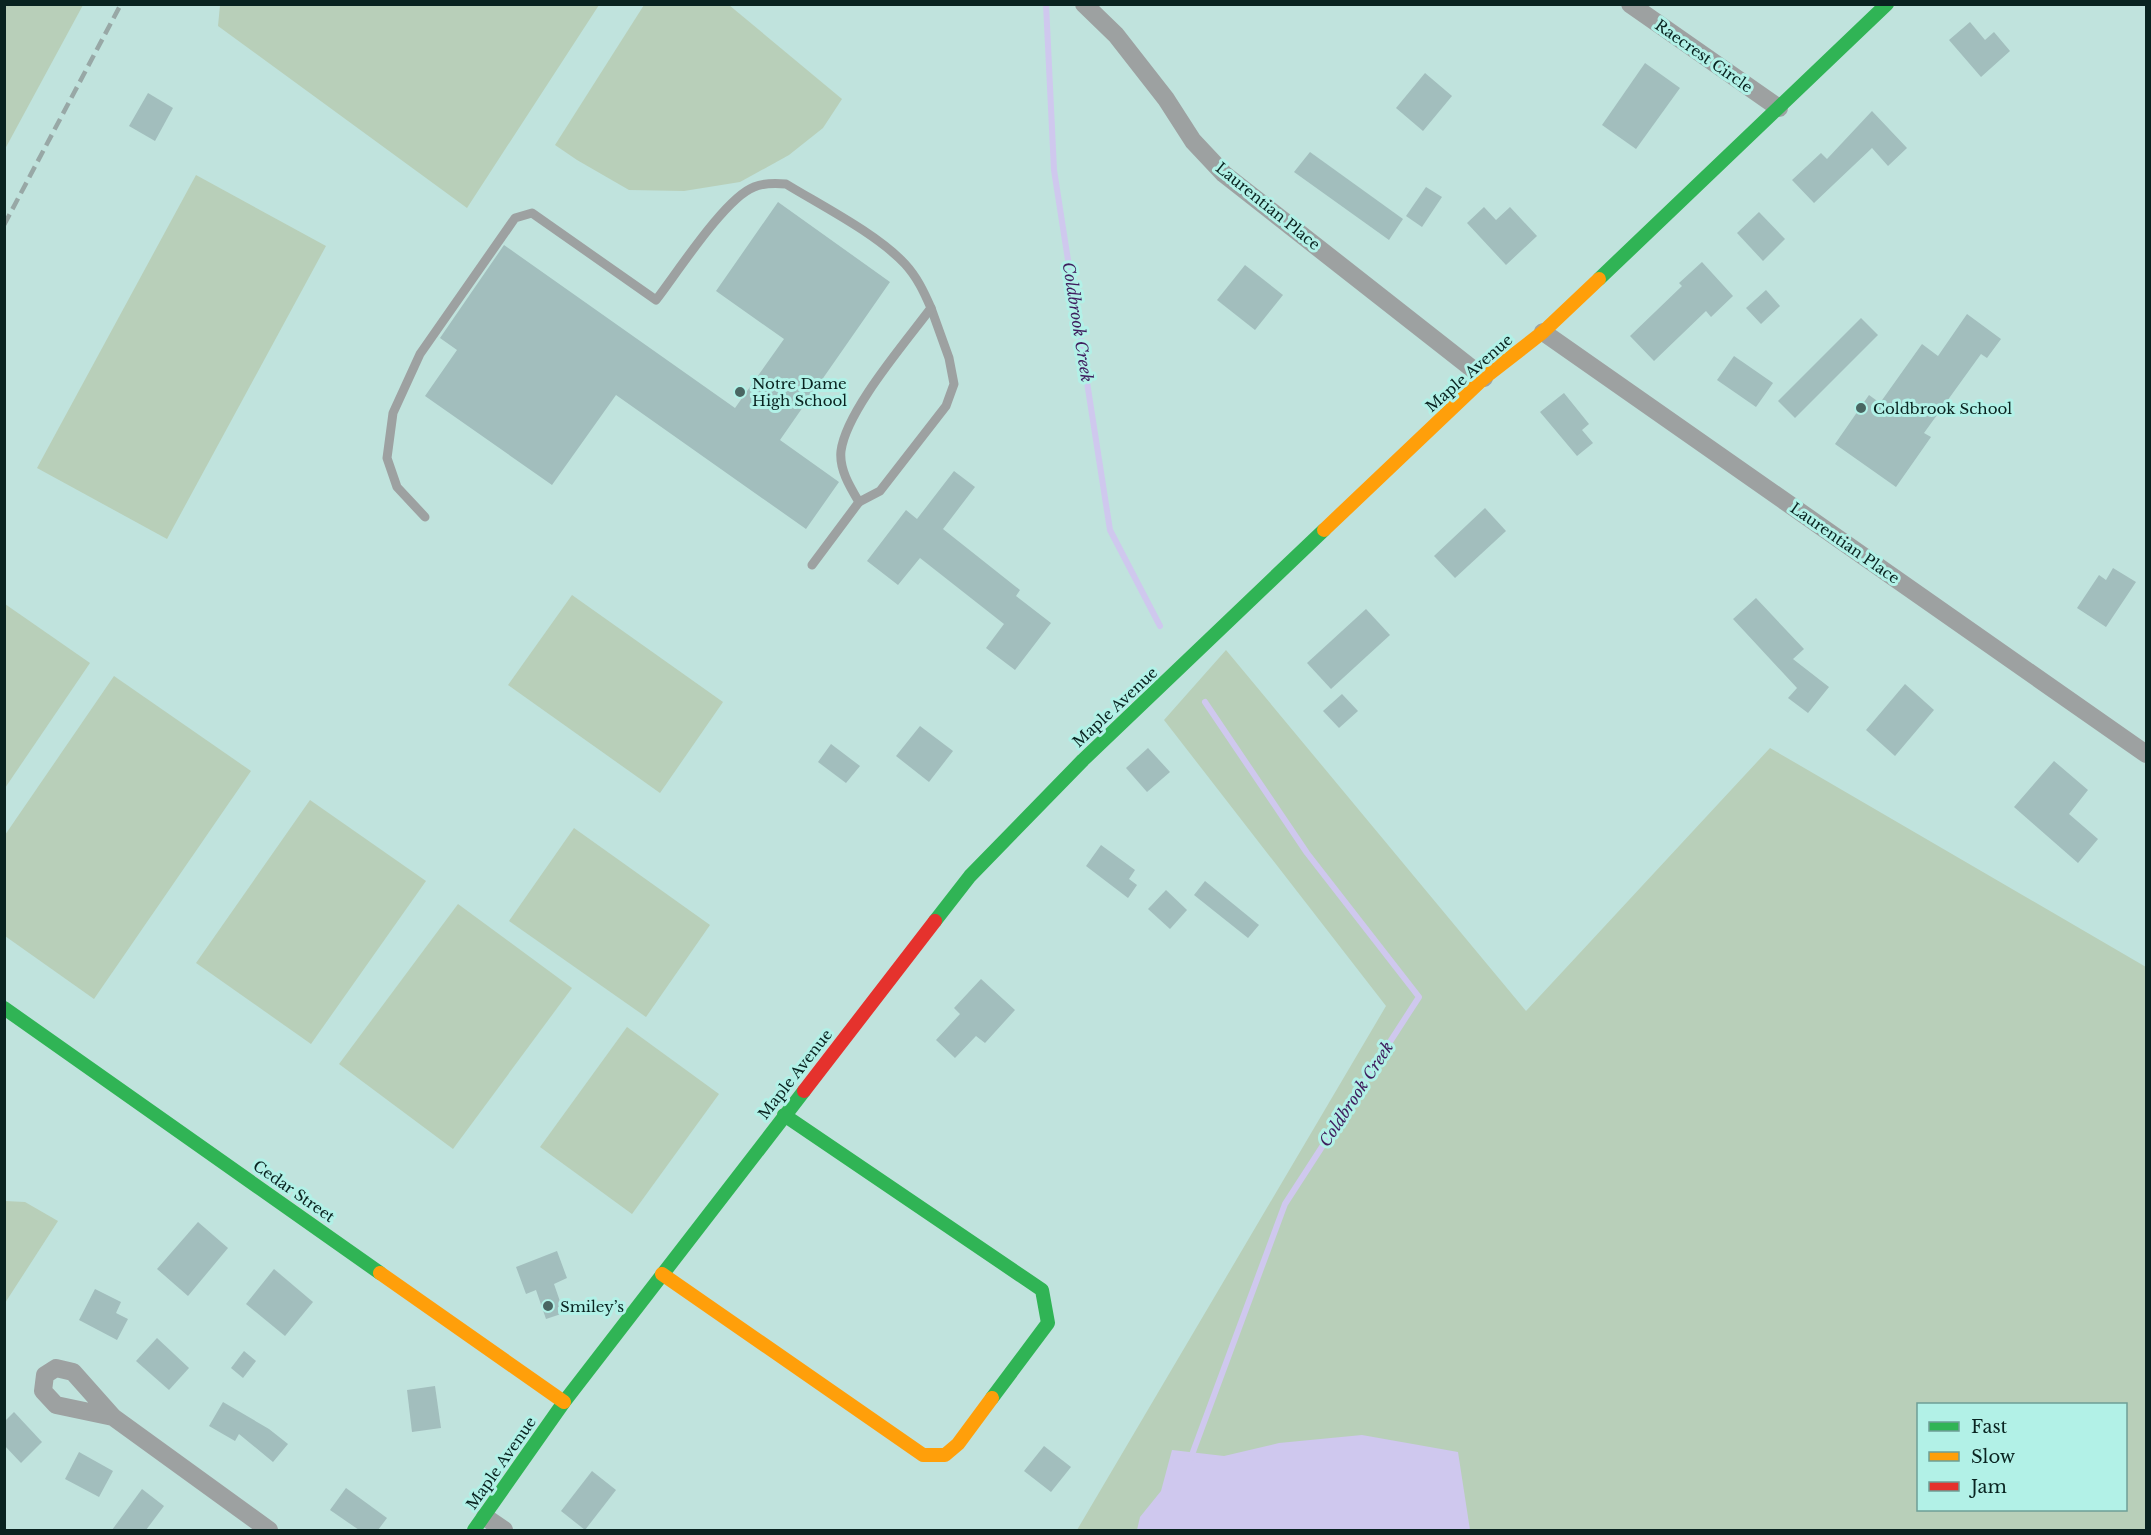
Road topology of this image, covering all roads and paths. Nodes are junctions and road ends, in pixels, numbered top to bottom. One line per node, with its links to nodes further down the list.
1 (1084, 4): 7 (street, Laurentian Place)
2 (1630, 4): 4 (street, Raecrest Circle)
3 (1887, 4): 4 (main road, Maple Avenue)
4 (1779, 108): 6 (main road, Maple Avenue)
5 (931, 308): 8 (lane); 8 (lane); 9 (lane)
6 (1543, 332): 7 (main road, Maple Avenue); 11 (street, Laurentian Place)
7 (1484, 378): 13 (main road, Maple Avenue)
8 (859, 502): 10 (lane)
9 (425, 517)
10 (812, 565)
11 (2146, 754)
12 (4, 1008): 15 (main road, Cedar Street)
13 (784, 1115): 14 (main road, Maple Avenue); 14 (main road)
14 (662, 1274): 15 (main road, Maple Avenue)
15 (564, 1402): 17 (main road, Maple Avenue)
16 (112, 1416): 18 (street)
17 (479, 1524): 19 (street)
18 (269, 1530)
19 (504, 1530)

